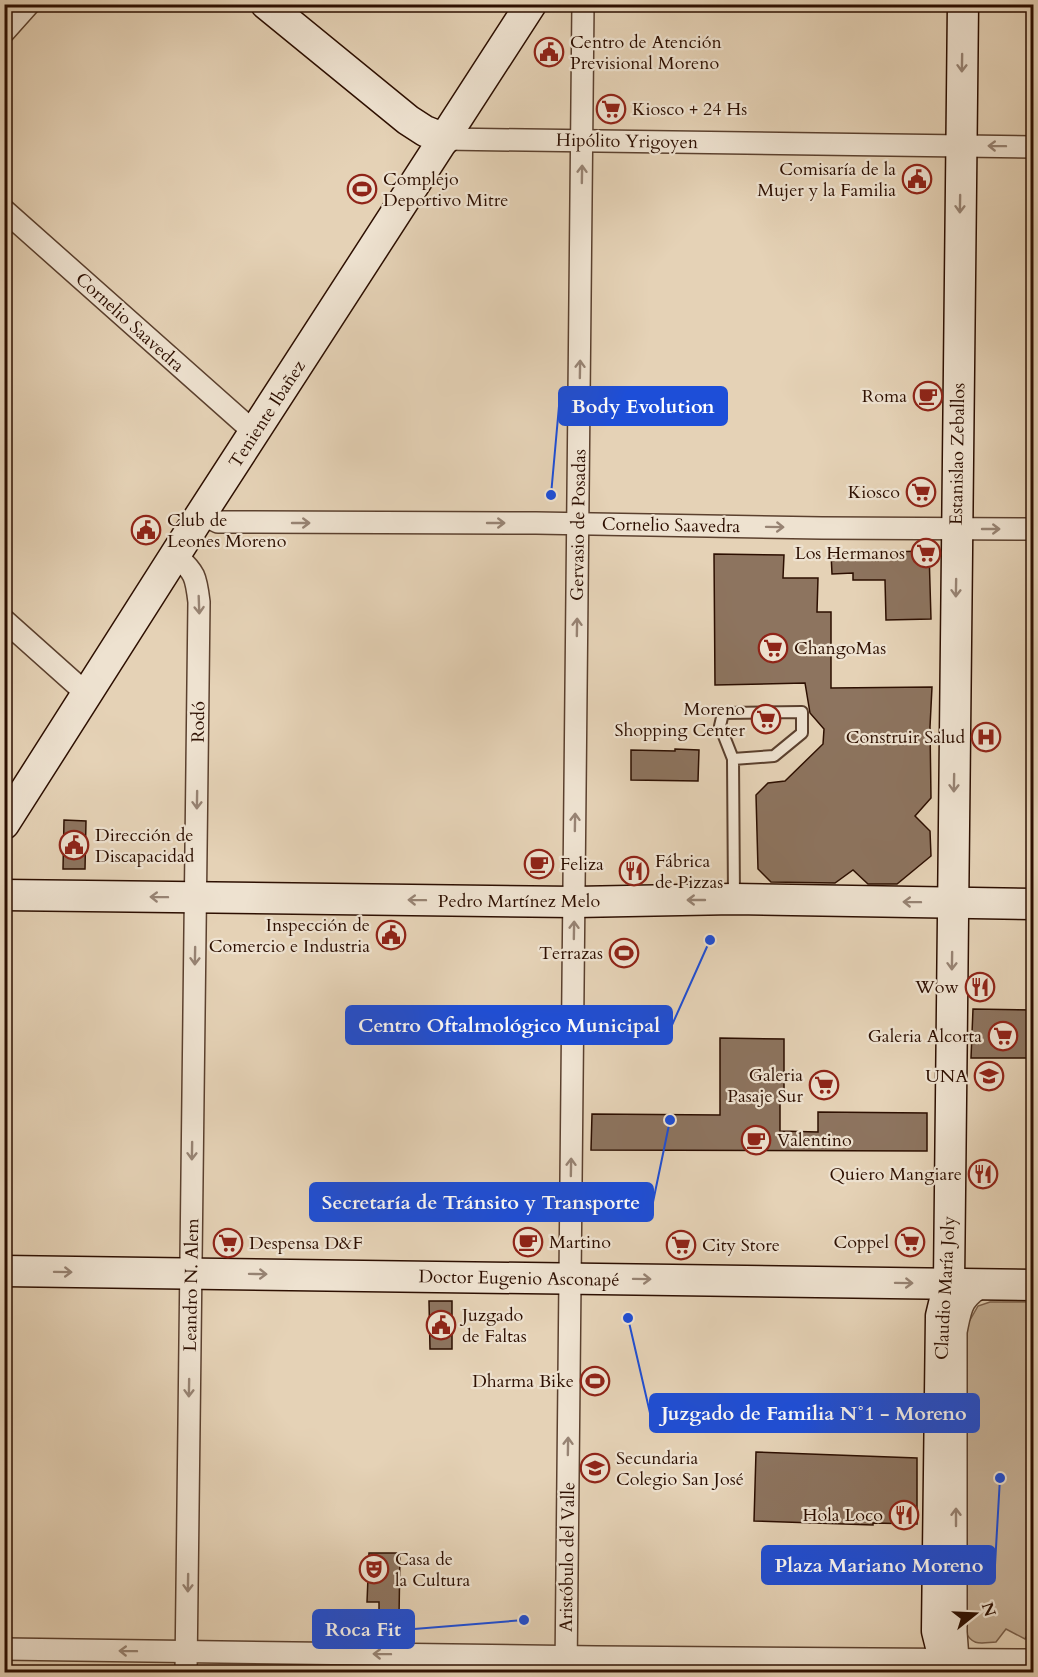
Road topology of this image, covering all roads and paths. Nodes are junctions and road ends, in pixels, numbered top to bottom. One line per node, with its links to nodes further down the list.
1 (29, 4): 6 (street)
2 (266, 4): 7 (street, Hipólito Yrigoyen)
3 (531, 4): 7 (street, Teniente Ibañez)
4 (583, 4): 8 (street, Gervasio de Posadas)
5 (963, 4): 9 (street, Estanislao Zeballos, one-way to 9)
6 (4, 32)
7 (446, 139): 8 (street, Hipólito Yrigoyen); 12 (street, Teniente Ibañez)
8 (582, 141): 9 (street, Hipólito Yrigoyen); 14 (street, Gervasio de Posadas, one-way to 8)
9 (961, 146): 10 (street, Hipólito Yrigoyen, one-way to 9); 15 (street, Estanislao Zeballos, one-way to 15)
10 (1034, 147)
11 (4, 210): 12 (street, Cornelio Saavedra)
12 (255, 433): 13 (street, Teniente Ibañez)
13 (202, 513): 14 (street, Cornelio Saavedra, one-way to 14); 17 (street, Teniente Ibañez)
14 (578, 524): 15 (street, Cornelio Saavedra, one-way to 15); 25 (street, Gervasio de Posadas, one-way to 14)
15 (956, 529): 16 (street, Cornelio Saavedra, one-way to 16); 26 (street, Estanislao Zeballos, one-way to 26)
16 (1034, 529)
17 (176, 555): 19 (street, Teniente Ibañez); 23 (street, Rodó, one-way to 23)
18 (4, 620): 19 (street)
19 (88, 694): 21 (street, Teniente Ibañez)
20 (733, 759): 20 (lane); 24 (lane)
21 (4, 824)
22 (4, 895): 23 (street, Pedro Martínez Melo, one-way to 22)
23 (196, 898): 25 (street, Pedro Martínez Melo, one-way to 23); 29 (street, Leandro N. Alem, one-way to 29)
24 (734, 899): 25 (street, Pedro Martínez Melo, one-way to 25); 26 (street, Pedro Martínez Melo, one-way to 24)
25 (575, 902): 30 (street, Aristóbulo del Valle, one-way to 25)
26 (952, 903): 27 (street, Pedro Martínez Melo); 31 (street, Claudio María Joly, one-way to 31)
27 (1034, 904)
28 (4, 1271): 29 (street, Doctor Eugenio Asconapé, one-way to 29)
29 (191, 1274): 30 (street, Doctor Eugenio Asconapé, one-way to 30); 36 (street, Leandro N. Alem, one-way to 36)
30 (570, 1279): 31 (street, Doctor Eugenio Asconapé, one-way to 31); 38 (street, Aristóbulo del Valle, one-way to 30)
31 (949, 1284): 32 (street, Doctor Eugenio Asconapé); 37 (street, Claudio María Joly)
32 (986, 1284): 33 (street, Doctor Eugenio Asconapé); 37 (street, Claudio María Joly, one-way to 32)
33 (1034, 1285)
34 (4, 1649): 36 (street, one-way to 34)
35 (1034, 1660): 37 (street)
36 (187, 1662): 38 (street, one-way to 36)
37 (949, 1664): 38 (street)
38 (566, 1665)

